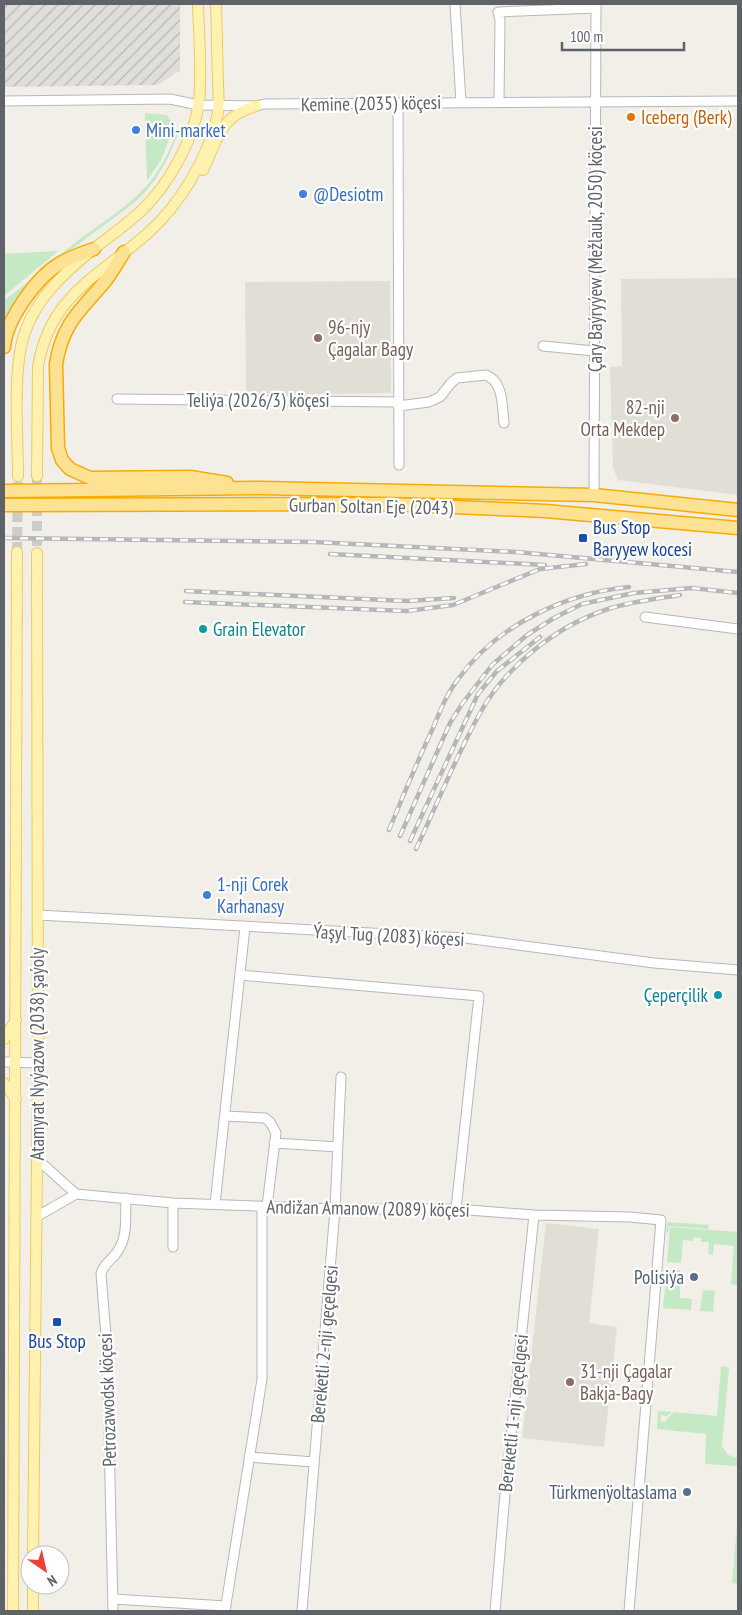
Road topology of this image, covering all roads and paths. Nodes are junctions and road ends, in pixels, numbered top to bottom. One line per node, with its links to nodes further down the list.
1 (198, 4): 12 (main road)
2 (216, 4): 13 (main road)
3 (455, 4): 9 (street)
4 (596, 6): 5 (street); 7 (street, Çary Baýryýew (Mežlauk, 2050) köçesi)
5 (496, 8): 10 (street)
6 (4, 101): 12 (street, Kemine (2035) köçesi)
7 (595, 101): 8 (street, Kemine (2035) köçesi); 10 (street, Kemine (2035) köçesi); 21 (street, Çary Baýryýew (Mežlauk, 2050) köçesi)
8 (738, 101)
9 (461, 102): 10 (street, Kemine (2035) köçesi); 11 (street, Kemine (2035) köçesi)
10 (499, 102)
11 (398, 103): 14 (street, Kemine (2035) köçesi); 23 (street)
12 (198, 105): 13 (street, Kemine (2035) köçesi); 16 (main road)
13 (218, 106): 14 (street, Kemine (2035) köçesi); 15 (main road)
14 (256, 106): 15 (main road)
15 (190, 183): 17 (main road)
16 (94, 248): 18 (highway); 26 (main road)
17 (124, 252): 27 (main road); 28 (highway)
18 (4, 340): 19 (highway)
19 (4, 346)
20 (543, 346): 21 (street)
21 (594, 351): 30 (street, Çary Baýryýew (Mežlauk, 2050) köçesi)
22 (117, 399): 23 (street, Teliýa (2026/3) köçesi)
23 (398, 404): 24 (street, Teliýa (2026/3) köçesi); 25 (street)
24 (504, 423)
25 (399, 465)
26 (18, 476)
27 (36, 476)
28 (261, 488): 29 (highway, Gurban Soltan Eje (2043)); 30 (highway, Gurban Soltan Eje (2043))
29 (4, 491)
30 (594, 495): 32 (highway, Gurban Soltan Eje (2043))
31 (4, 505): 33 (highway, Gurban Soltan Eje (2043))
32 (738, 510)
33 (738, 528)
34 (18, 552): 42 (main road, Atamyrat Nyýazow (2038) şaýoly)
35 (37, 553): 38 (main road, Atamyrat Nyýazow (2038) şaýoly)
36 (646, 617): 37 (street)
37 (738, 629)
38 (38, 915): 39 (street, Ýaşyl Tug (2083) köçesi); 46 (main road, Atamyrat Nyýazow (2038) şaýoly)
39 (245, 927): 40 (street, Ýaşyl Tug (2083) köçesi); 41 (street)
40 (738, 970)
41 (240, 975): 50 (street); 60 (street)
42 (16, 1019): 43 (main road); 45 (main road, Atamyrat Nyýazow (2038) şaýoly)
43 (4, 1039)
44 (4, 1062): 45 (street)
45 (16, 1063): 46 (street); 49 (main road, Atamyrat Nyýazow (2038) şaýoly)
46 (38, 1063): 53 (main road, Atamyrat Nyýazow (2038) şaýoly)
47 (341, 1077): 52 (street, Bereketli 2-nji geçelgesi)
48 (4, 1083): 49 (main road)
49 (16, 1098): 70 (main road, Atamyrat Nyýazow (2038) şaýoly)
50 (225, 1116): 51 (street); 57 (street)
51 (274, 1143): 52 (street); 58 (street)
52 (338, 1147): 59 (street, Bereketli 2-nji geçelgesi)
53 (36, 1158): 54 (street); 62 (main road, Atamyrat Nyýazow (2038) şaýoly)
54 (76, 1194): 55 (street, Andižan Amanow (2089) köçesi); 62 (street)
55 (126, 1198): 56 (street, Andižan Amanow (2089) köçesi); 68 (street, Petrozawodsk köçesi)
56 (173, 1203): 57 (street, Andižan Amanow (2089) köçesi); 63 (street)
57 (215, 1204): 58 (street, Andižan Amanow (2089) köçesi)
58 (265, 1206): 59 (street, Andižan Amanow (2089) köçesi); 64 (street)
59 (335, 1209): 60 (street, Andižan Amanow (2089) köçesi); 65 (street, Bereketli 2-nji geçelgesi)
60 (456, 1209): 61 (street, Andižan Amanow (2089) köçesi)
61 (534, 1215): 74 (street, Bereketli 1-nji geçelgesi); 75 (street, Andižan Amanow (2089) köçesi)
62 (36, 1217): 66 (main road, Atamyrat Nyýazow (2038) şaýoly)
63 (173, 1247)
64 (249, 1457): 65 (street); 69 (street)
65 (314, 1462): 73 (street, Bereketli 2-nji geçelgesi)
66 (33, 1545)
67 (33, 1595): 71 (main road)
68 (113, 1599): 69 (street); 72 (street, Petrozawodsk köçesi)
69 (226, 1609)
70 (14, 1611)
71 (33, 1611)
72 (114, 1611)
73 (302, 1611)
74 (495, 1611)
75 (629, 1611)

